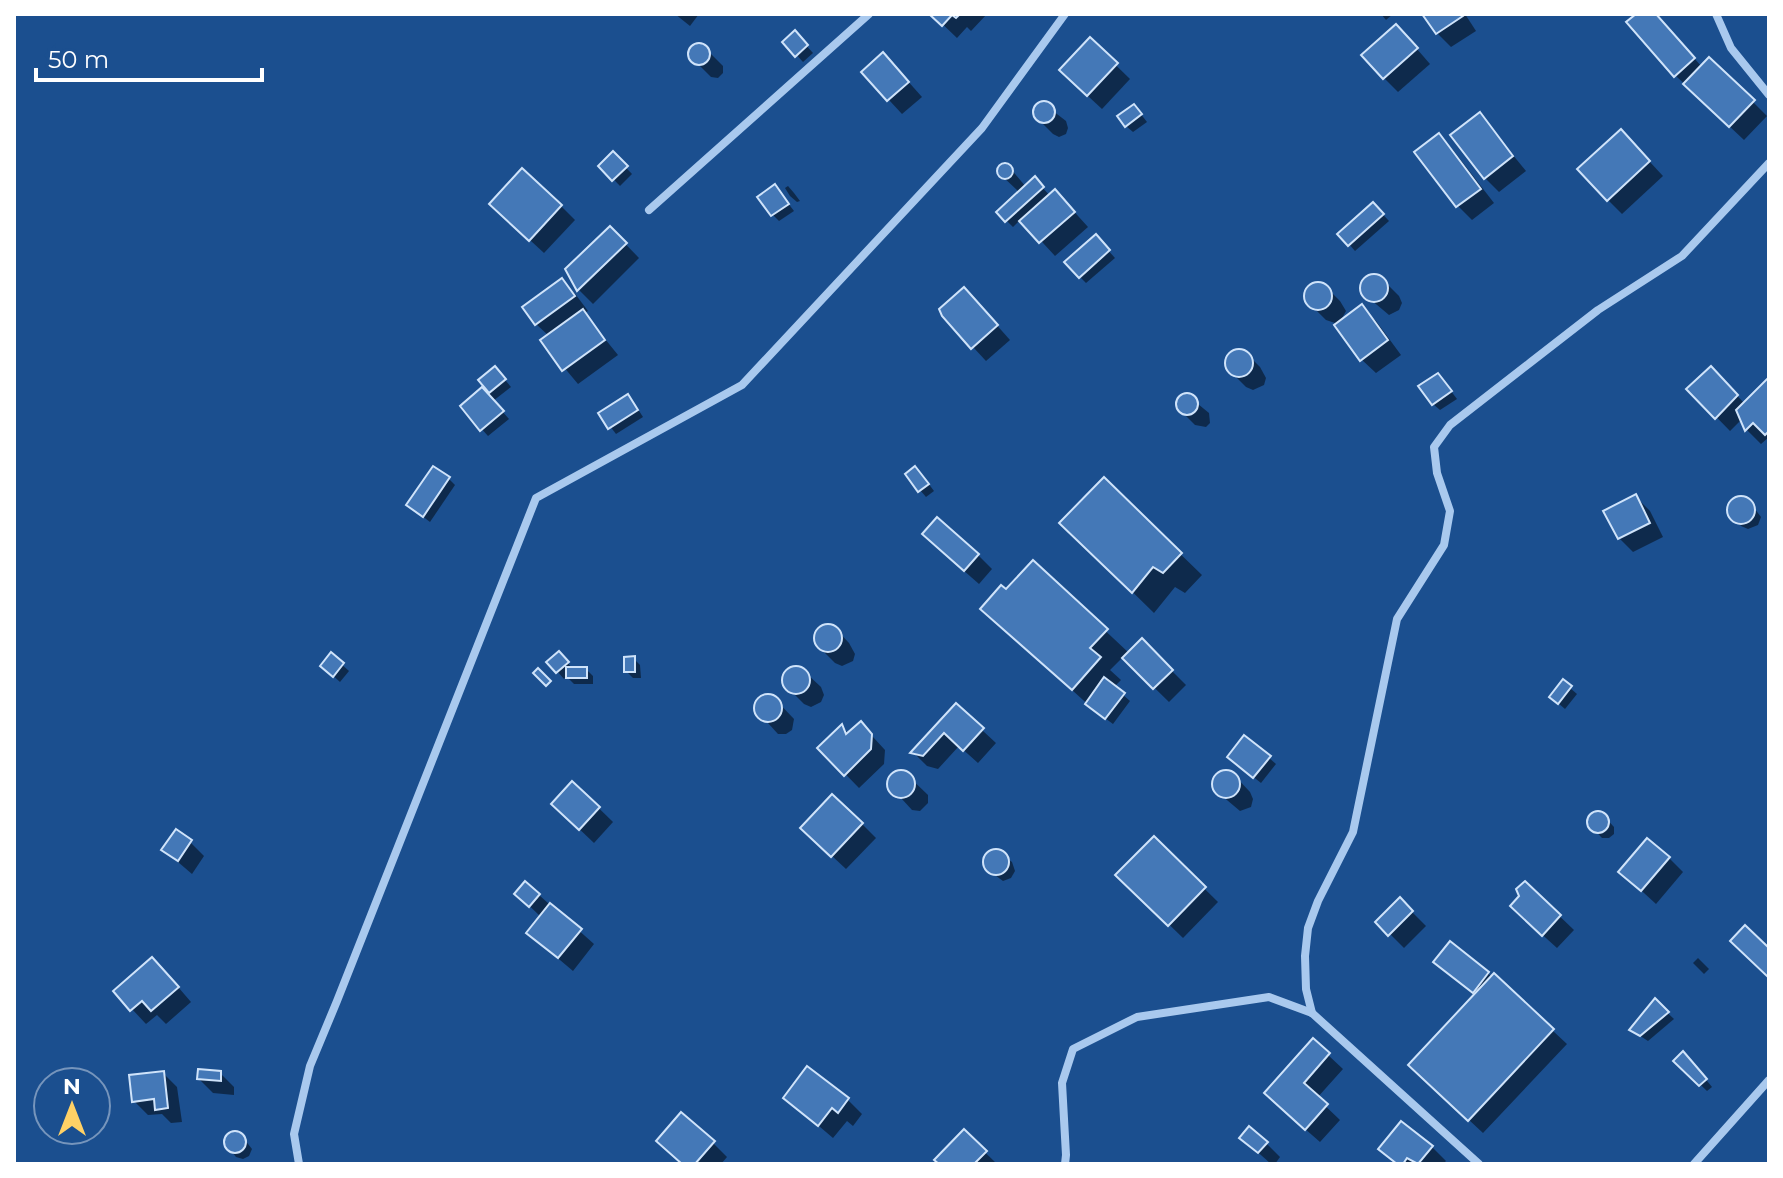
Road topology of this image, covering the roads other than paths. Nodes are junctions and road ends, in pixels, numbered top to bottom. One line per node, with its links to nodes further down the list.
1 (869, 14): 6 (street)
2 (1065, 14): 9 (street)
3 (1716, 14): 4 (street)
4 (1769, 95)
5 (1769, 163): 7 (street)
6 (649, 210)
7 (1312, 1013): 10 (street); 11 (street)
8 (1769, 1080): 12 (street)
9 (299, 1164)
10 (1065, 1164)
11 (1479, 1164)
12 (1694, 1164)

